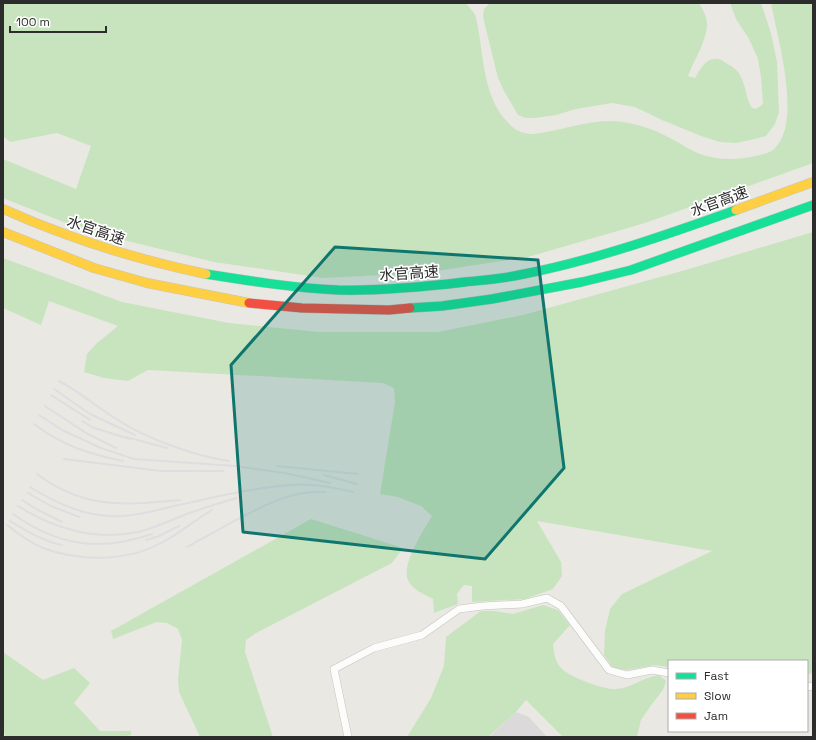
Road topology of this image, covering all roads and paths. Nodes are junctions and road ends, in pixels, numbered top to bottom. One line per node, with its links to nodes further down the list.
1 (813, 182): 3 (highway, 水官高速)
2 (813, 205): 4 (highway)
3 (3, 209)
4 (3, 232)
5 (668, 673): 6 (street)
6 (348, 737)

